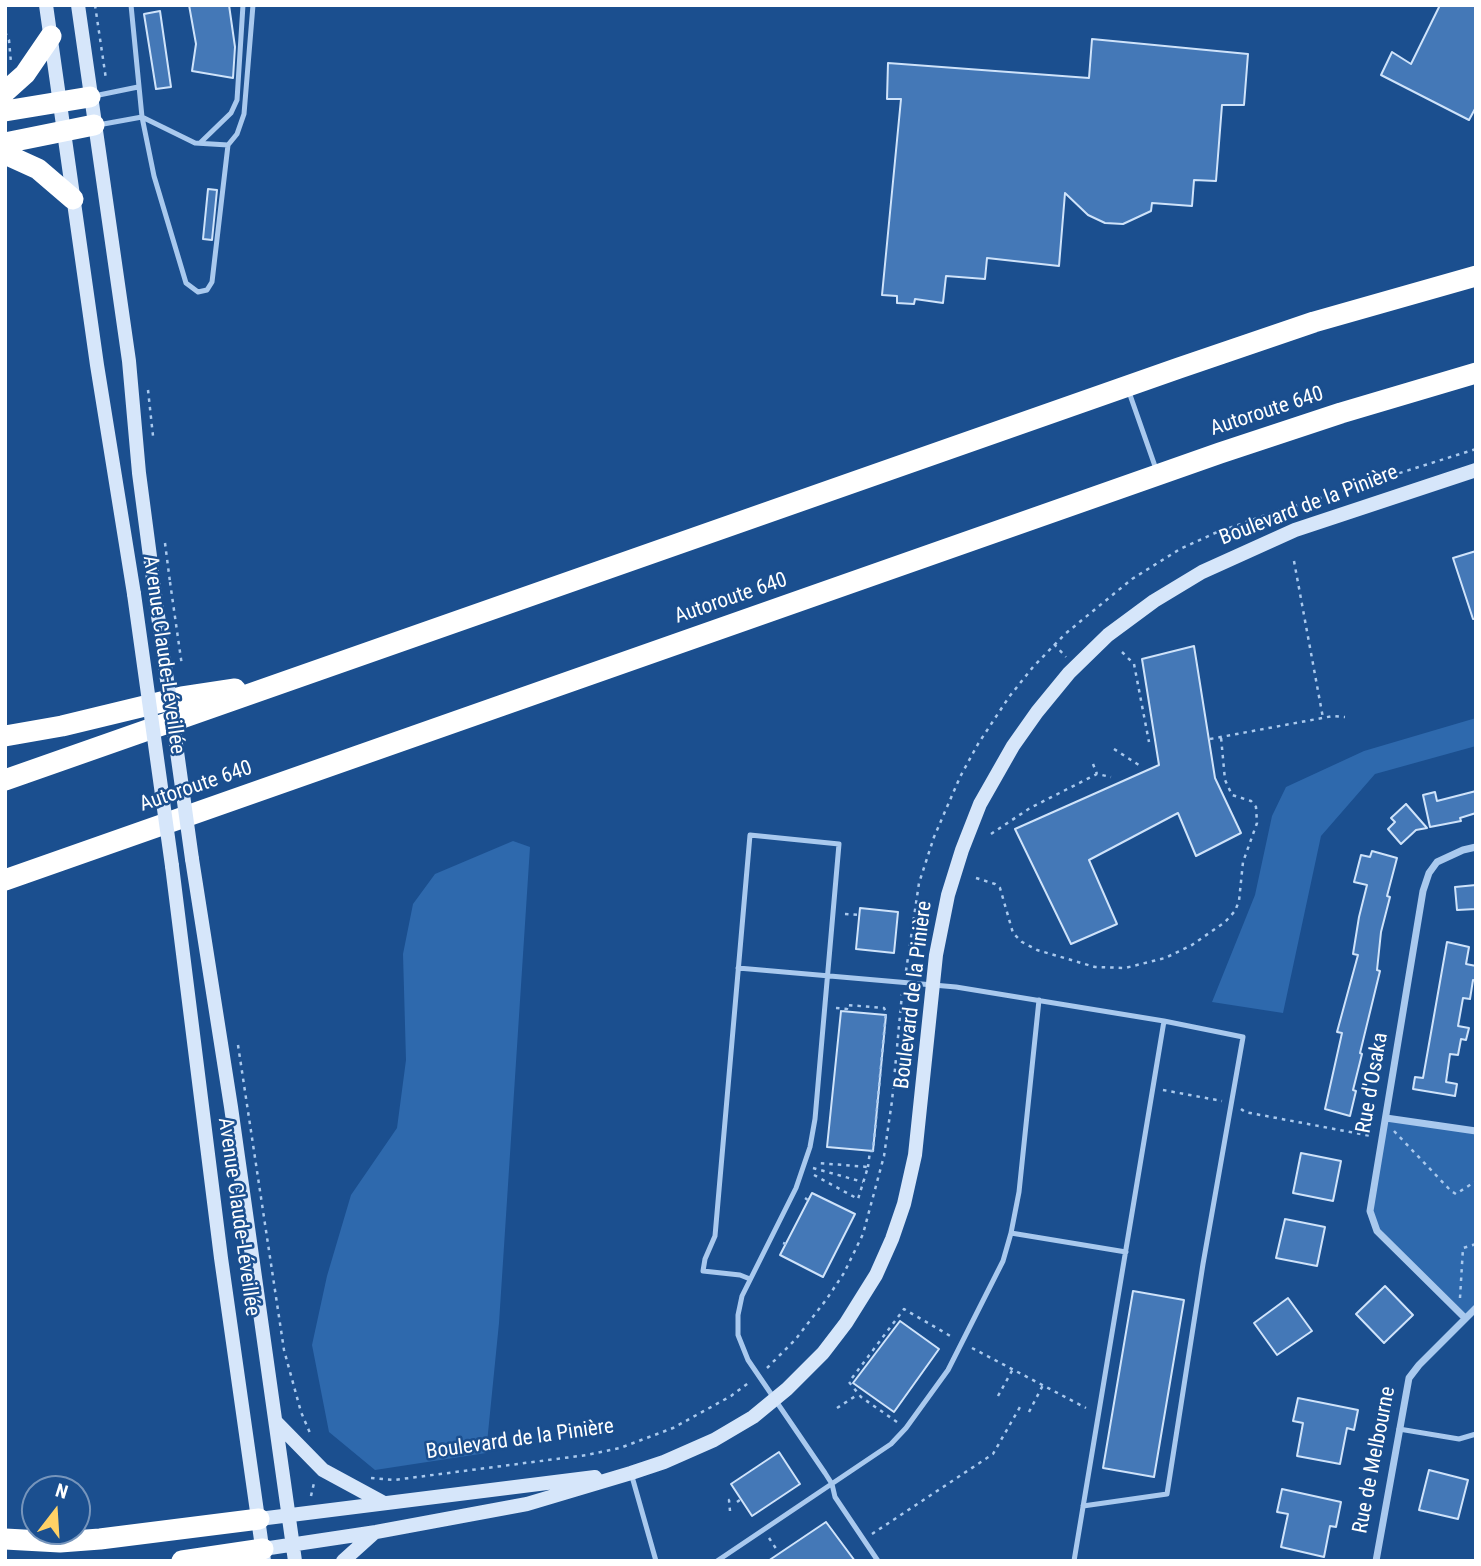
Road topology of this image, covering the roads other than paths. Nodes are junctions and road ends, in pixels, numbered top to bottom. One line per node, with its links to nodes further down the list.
1 (46, 5): 6 (street, Avenue Claude-Léveillée)
2 (78, 5): 9 (street, Avenue Claude-Léveillée)
3 (131, 5): 7 (lane)
4 (243, 5): 16 (lane)
5 (253, 5): 17 (lane)
6 (51, 36): 8 (highway); 10 (street, Avenue Claude-Léveillée)
7 (138, 87): 9 (lane); 12 (lane)
8 (5, 92)
9 (90, 97): 10 (highway); 13 (street, Avenue Claude-Léveillée)
10 (60, 102): 11 (highway); 14 (street, Avenue Claude-Léveillée)
11 (5, 111)
12 (142, 117): 13 (lane); 16 (lane); 17 (lane)
13 (94, 125): 14 (highway); 45 (street, Avenue Claude-Léveillée, bridge)
14 (64, 131): 15 (highway); 19 (street, Avenue Claude-Léveillée)
15 (5, 143)
16 (200, 144): 17 (lane)
17 (228, 145)
18 (5, 154): 19 (highway)
19 (73, 199): 53 (street, Avenue Claude-Léveillée, bridge)
20 (1476, 276): 22 (highway)
21 (1476, 373): 24 (highway, Autoroute 640)
22 (1127, 387): 24 (lane); 25 (highway)
23 (1476, 470): 34 (street, Boulevard de la Pinière)
24 (1158, 475): 29 (highway, Autoroute 640)
25 (285, 682): 26 (highway); 27 (highway)
26 (5, 736)
27 (5, 780)
28 (1476, 847): 37 (street, Rue d'Osaka)
29 (77, 855): 30 (highway, Autoroute 640); 31 (highway)
30 (5, 880)
31 (5, 894)
32 (738, 968): 33 (lane); 33 (lane); 41 (lane)
33 (828, 976): 34 (lane); 41 (lane)
34 (933, 984): 35 (lane); 44 (street, Boulevard de la Pinière)
35 (1039, 1000): 36 (lane); 39 (lane)
36 (1164, 1021): 40 (lane); 51 (lane)
37 (1386, 1120): 38 (street); 43 (street, Rue d'Osaka)
38 (1476, 1131)
39 (1011, 1233): 40 (lane); 49 (lane)
40 (1126, 1252): 51 (lane)
41 (750, 1279): 44 (lane)
42 (1476, 1308): 43 (street, Rue de Melbourne)
43 (1465, 1318): 46 (street, Rue de Melbourne)
44 (775, 1400): 48 (street, Boulevard de la Pinière); 49 (lane)
45 (276, 1422): 50 (street); 52 (street, Avenue Claude-Léveillée)
46 (1399, 1429): 47 (lane); 65 (street, Rue de Melbourne)
47 (1476, 1434)
48 (631, 1473): 50 (street, Boulevard de la Pinière); 54 (street, Boulevard de la Pinière); 61 (lane)
49 (832, 1483): 62 (lane); 63 (lane)
50 (383, 1502): 52 (street, Boulevard de la Pinière)
51 (1083, 1506): 64 (lane)
52 (288, 1516): 53 (street, Boulevard de la Pinière); 56 (street, Avenue Claude-Léveillée)
53 (259, 1519): 55 (highway); 57 (street, Avenue Claude-Léveillée)
54 (376, 1532): 56 (street, Boulevard de la Pinière); 60 (street)
55 (5, 1539)
56 (293, 1545): 57 (street, Boulevard de la Pinière); 59 (street, Avenue Claude-Léveillée)
57 (263, 1555): 58 (highway)
58 (182, 1561)
59 (295, 1561)
60 (343, 1561)
61 (656, 1561)
62 (717, 1561)
63 (878, 1561)
64 (1074, 1561)
65 (1376, 1561)

